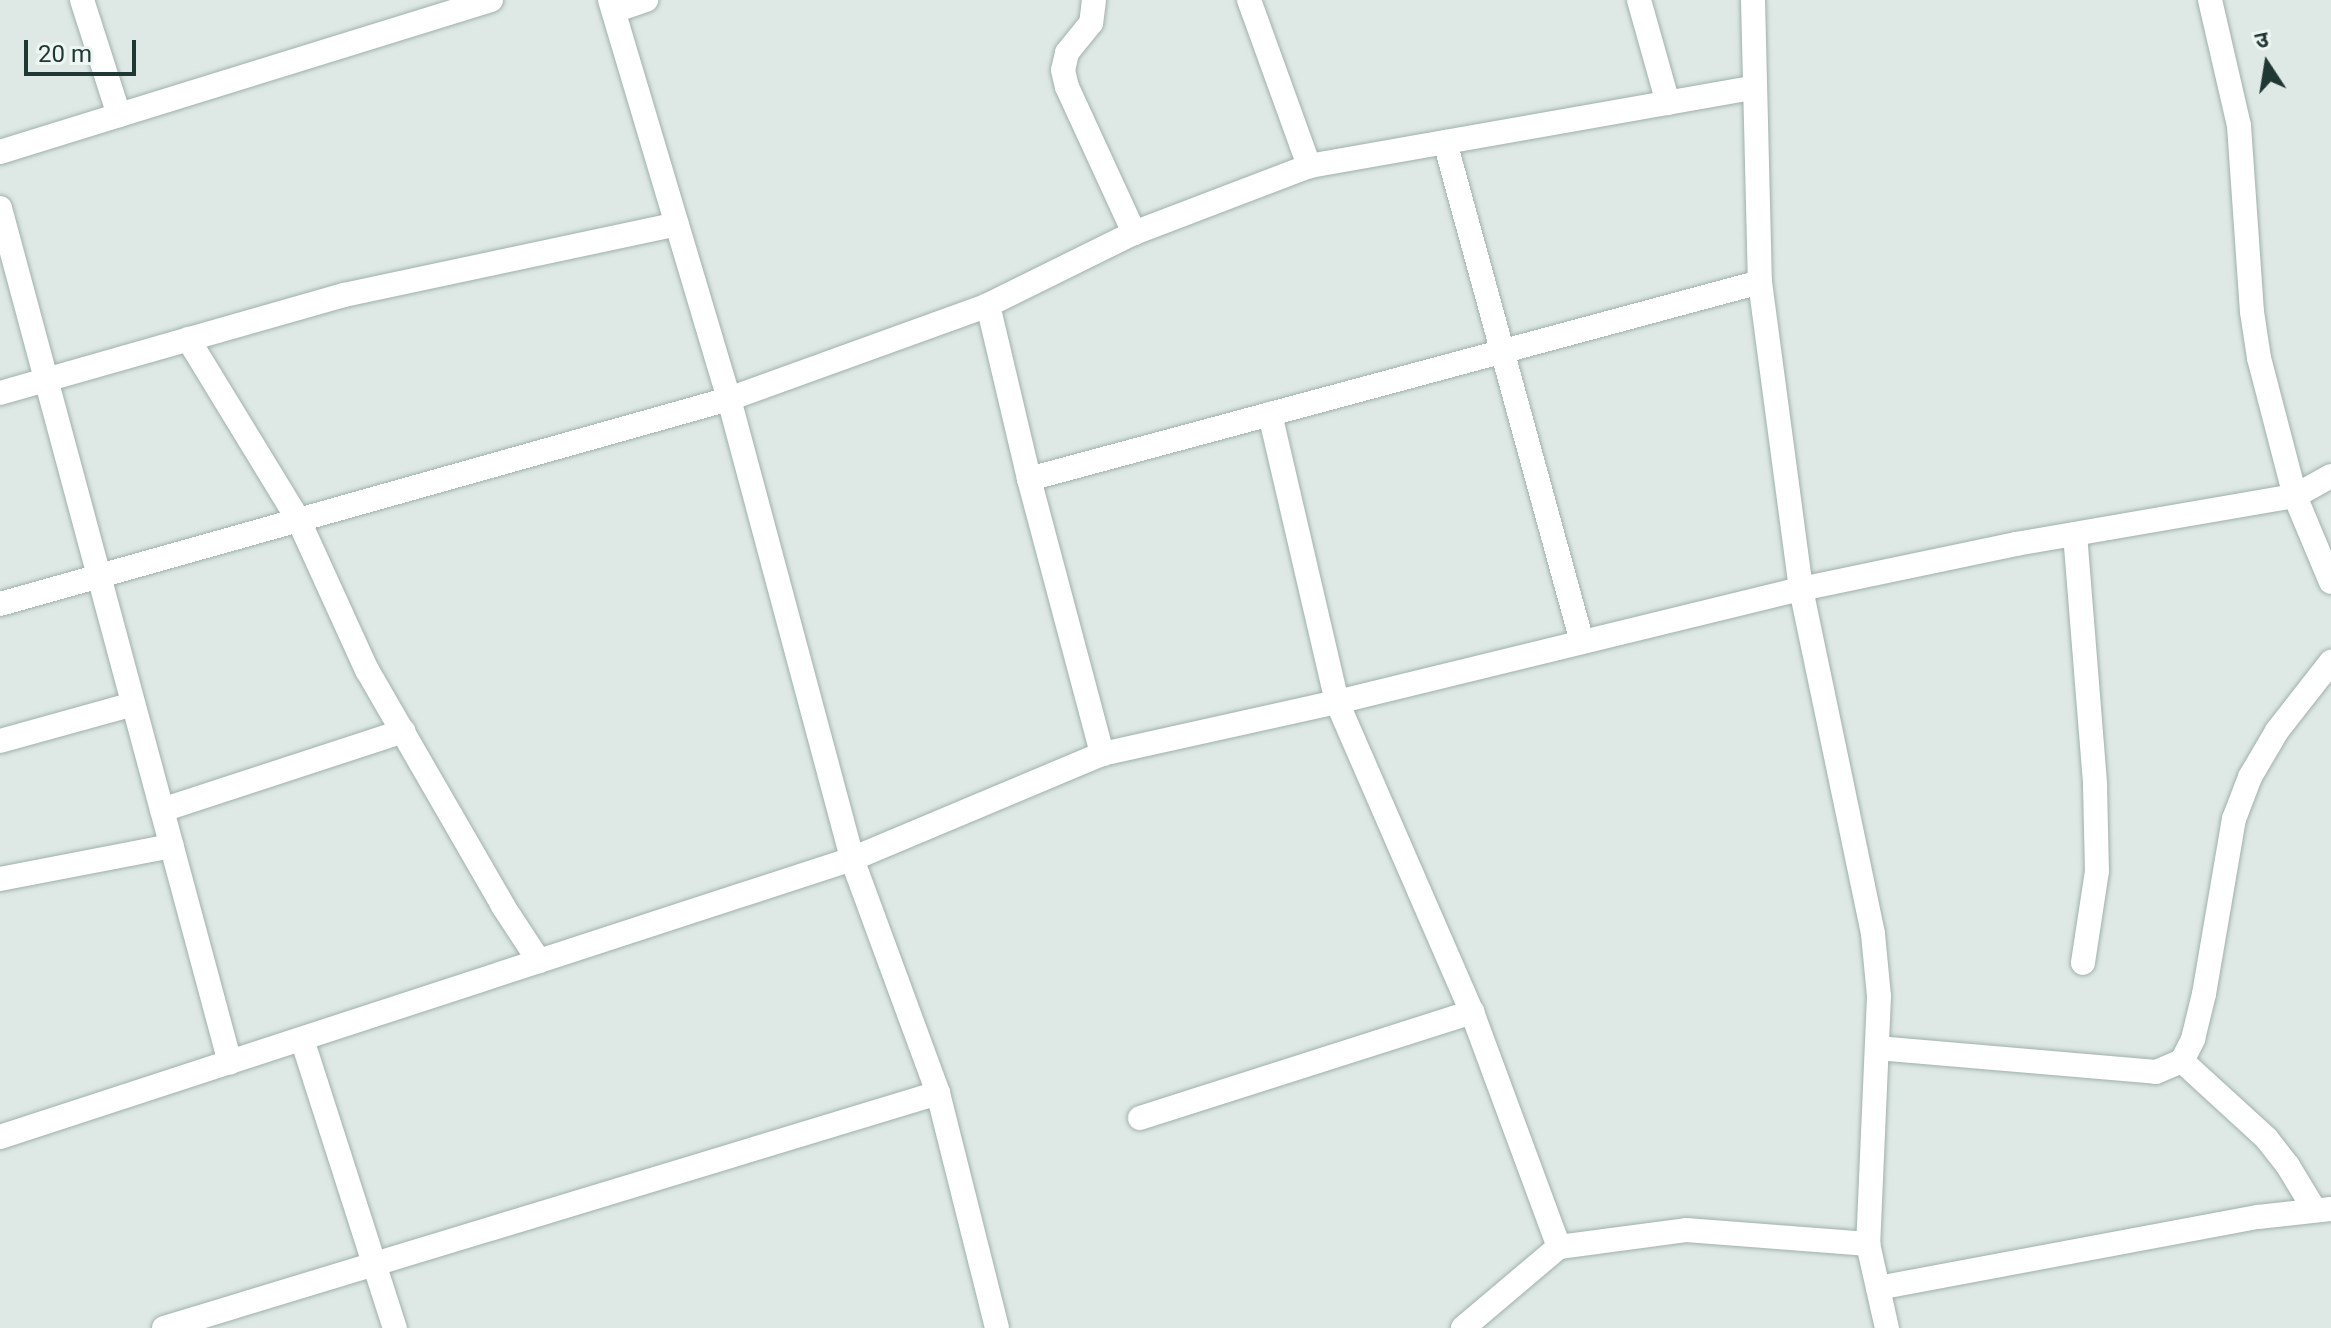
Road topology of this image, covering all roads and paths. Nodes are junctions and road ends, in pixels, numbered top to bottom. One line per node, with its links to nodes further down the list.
1 (82, 0): 12 (street)
2 (491, 0): 12 (street)
3 (646, 0): 9 (street)
4 (1095, 0): 18 (street)
5 (1249, 0): 15 (street)
6 (1639, 0): 11 (street)
7 (1753, 0): 10 (street)
8 (2210, 0): 29 (street)
9 (612, 6): 17 (street)
10 (1753, 88): 11 (street); 19 (street)
11 (1668, 103): 13 (street)
12 (119, 115): 14 (street)
13 (1445, 142): 15 (street); 22 (street)
14 (0, 152)
15 (1309, 166): 18 (street)
16 (0, 208): 23 (street)
17 (677, 224): 21 (street); 25 (street)
18 (1134, 233): 20 (street)
19 (1760, 282): 22 (street); 34 (street)
20 (988, 305): 25 (street); 28 (street)
21 (188, 339): 23 (street); 30 (street)
22 (1503, 352): 26 (street); 36 (street)
23 (46, 378): 24 (street); 32 (street)
24 (0, 393)
25 (729, 399): 30 (street); 45 (street)
26 (1270, 414): 28 (street); 38 (street)
27 (2331, 476): 29 (street)
28 (1029, 479): 42 (street)
29 (2295, 496): 31 (street); 33 (street)
30 (299, 521): 32 (street); 40 (street)
31 (2075, 534): 34 (street); 48 (street)
32 (99, 576): 35 (street); 39 (street)
33 (2331, 582)
34 (1801, 589): 36 (street); 51 (street)
35 (0, 604)
36 (1582, 642): 38 (street)
37 (2331, 662): 52 (street)
38 (1337, 702): 42 (street); 49 (street)
39 (133, 704): 41 (street); 43 (street)
40 (403, 731): 43 (street); 47 (street)
41 (0, 741)
42 (1102, 754): 45 (street)
43 (162, 810): 44 (street)
44 (172, 846): 46 (street); 53 (street)
45 (852, 859): 47 (street); 54 (street)
46 (0, 879)
47 (539, 961): 50 (street)
48 (2083, 963)
49 (1472, 1012): 55 (street); 59 (street)
50 (302, 1039): 53 (street); 60 (street)
51 (1877, 1048): 52 (street); 58 (street)
52 (2182, 1061): 57 (street)
53 (230, 1063): 56 (street)
54 (938, 1093): 60 (street); 64 (street)
55 (1140, 1118)
56 (0, 1137)
57 (2323, 1209): 61 (street)
58 (1868, 1244): 59 (street); 61 (street)
59 (1559, 1247): 65 (street)
60 (374, 1265): 62 (street); 63 (street)
61 (1878, 1288): 66 (street)
62 (164, 1328)
63 (395, 1328)
64 (997, 1328)
65 (1463, 1328)
66 (1887, 1328)

